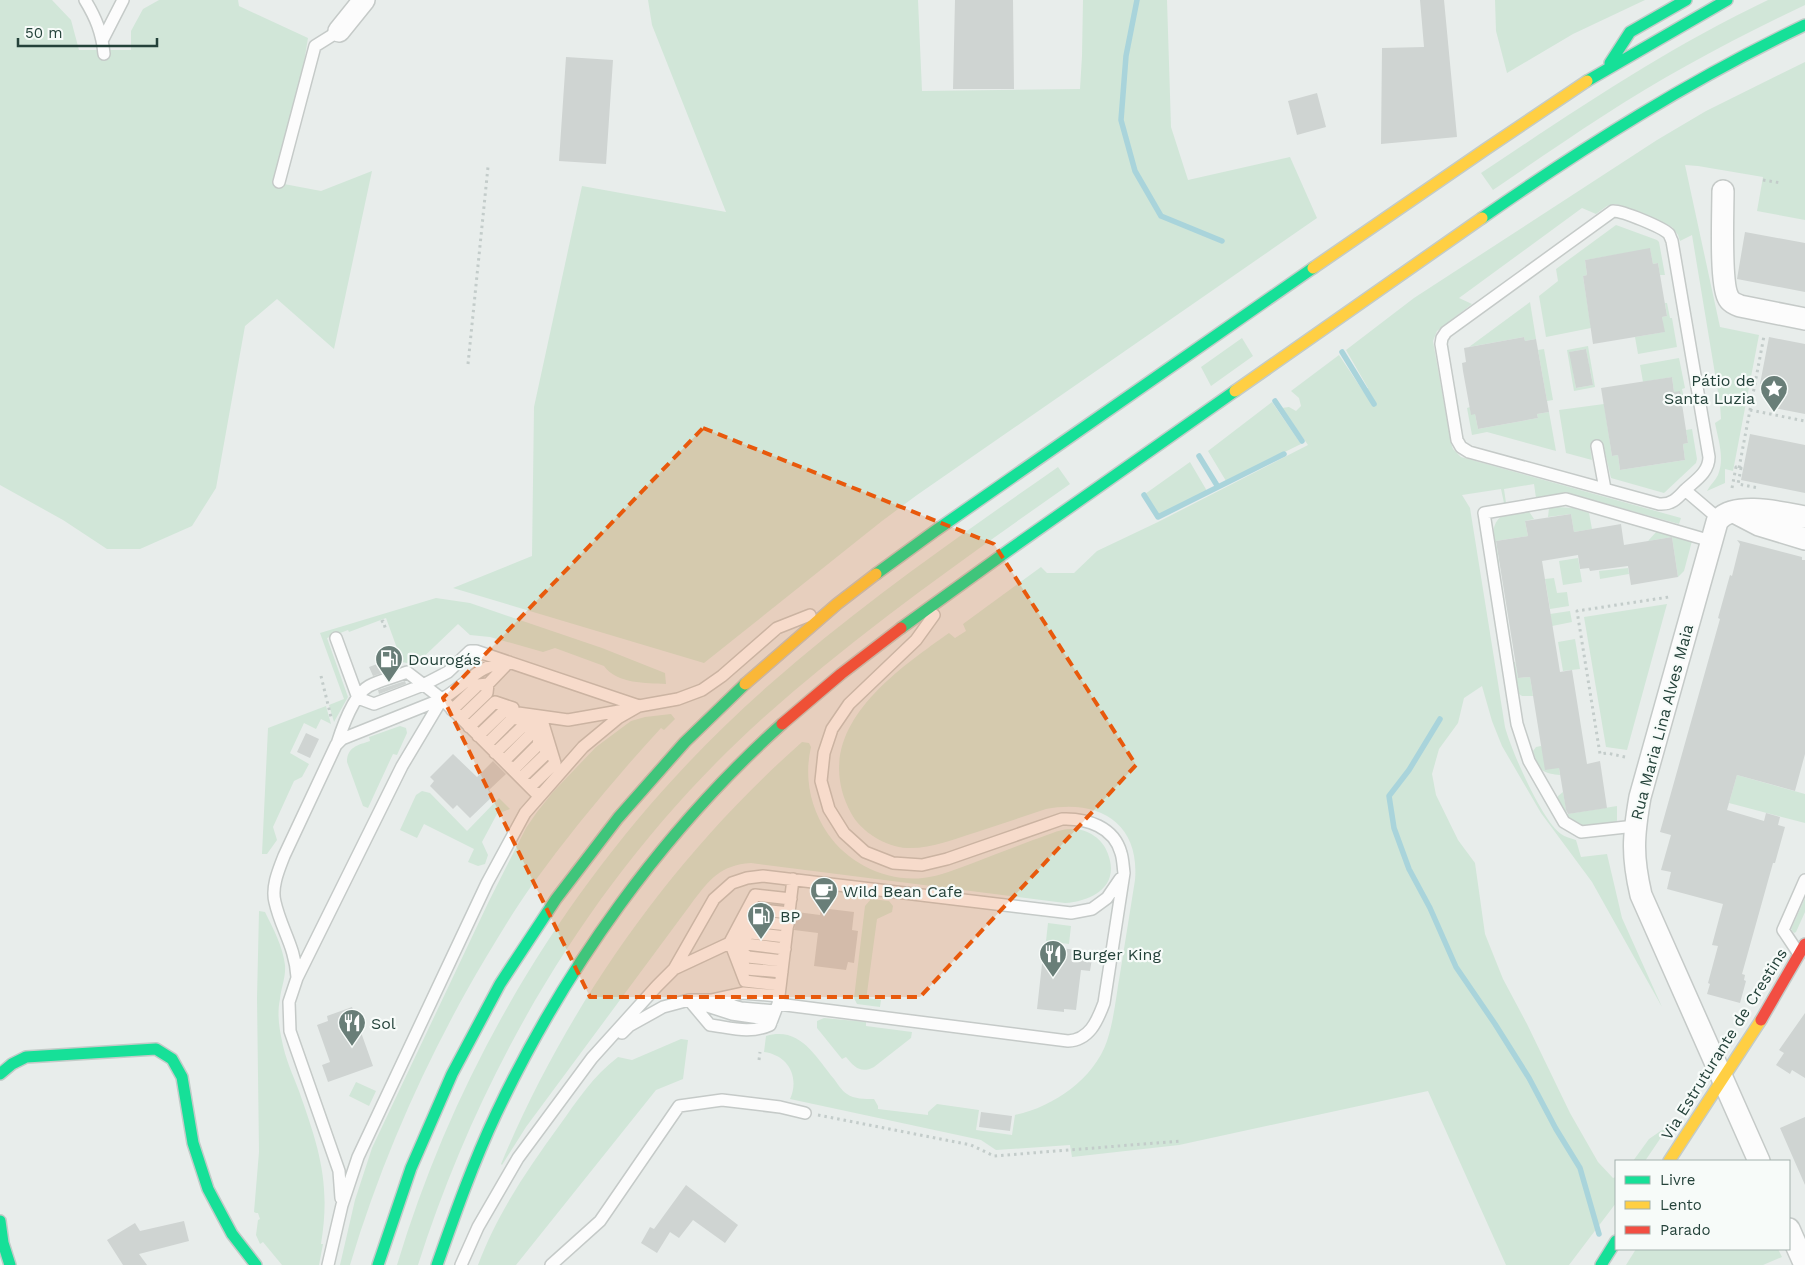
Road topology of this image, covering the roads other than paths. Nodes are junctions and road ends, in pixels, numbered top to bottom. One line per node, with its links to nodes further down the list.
1 (85, 0): 8 (lane)
2 (123, 0): 8 (lane)
3 (364, 0): 7 (street)
4 (1686, 0): 10 (main road)
5 (1727, 0): 10 (main road)
6 (1805, 25): 21 (main road)
7 (339, 32): 11 (lane)
8 (103, 39): 9 (lane)
9 (104, 54)
10 (1607, 68): 22 (main road)
11 (279, 182)
12 (1723, 191): 13 (street)
13 (1805, 318)
14 (1597, 446): 15 (lane)
15 (1605, 489): 16 (lane); 16 (lane)
16 (1686, 490): 17 (lane)
17 (1727, 515): 18 (street); 19 (street); 20 (street, Rua Maria Lina Alves Maia)
18 (1805, 517)
19 (1805, 539)
20 (1711, 541): 39 (street, Rua Maria Lina Alves Maia); 39 (lane)
21 (954, 588): 40 (lane); 67 (main road)
22 (837, 604): 29 (lane); 66 (main road)
23 (336, 638): 27 (lane)
24 (509, 662): 25 (lane); 26 (lane); 28 (lane); 29 (lane)
25 (488, 684): 30 (lane); 32 (lane)
26 (423, 685): 27 (lane); 27 (lane); 28 (lane)
27 (358, 698): 34 (lane)
28 (442, 699): 30 (lane); 34 (lane); 50 (lane)
29 (639, 706): 31 (lane); 38 (lane)
30 (452, 710): 32 (lane)
31 (541, 717): 32 (lane); 33 (lane); 35 (lane); 36 (lane); 37 (lane)
32 (465, 722): 33 (lane)
33 (482, 740): 35 (lane)
34 (336, 746): 50 (lane)
35 (500, 757): 36 (lane)
36 (517, 774): 37 (lane)
37 (530, 787): 38 (lane)
38 (539, 796): 59 (lane)
39 (1635, 826): 55 (street, Rua Maria Lina Alves Maia)
40 (1124, 873): 41 (lane); 52 (lane)
41 (793, 879): 43 (lane); 49 (lane)
42 (1805, 880): 47 (lane)
43 (791, 899): 44 (lane); 45 (lane)
44 (788, 919): 45 (lane); 46 (lane)
45 (730, 942): 46 (lane); 48 (lane); 49 (lane); 52 (lane)
46 (785, 943): 48 (lane)
47 (1802, 949): 55 (main road, Via Estruturante de Crestins)
48 (782, 967): 52 (lane)
49 (674, 969): 53 (lane)
50 (297, 978): 59 (lane)
51 (689, 1000): 52 (lane); 52 (lane); 52 (lane); 53 (lane)
52 (777, 1003)
53 (592, 1058): 68 (lane)
54 (0, 1074): 64 (main road)
55 (1723, 1080): 57 (main road, Via Estruturante de Crestins); 58 (street, Rua Maria Lina Alves Maia)
56 (805, 1113): 69 (lane)
57 (1670, 1160)
58 (1759, 1160)
59 (342, 1205): 65 (lane)
60 (0, 1221): 63 (main road)
61 (1790, 1231): 71 (street)
62 (1615, 1243): 70 (main road)
63 (10, 1265)
64 (256, 1265)
65 (328, 1265)
66 (378, 1265)
67 (437, 1265)
68 (461, 1265)
69 (551, 1265)
70 (1601, 1265)
71 (1805, 1265)

